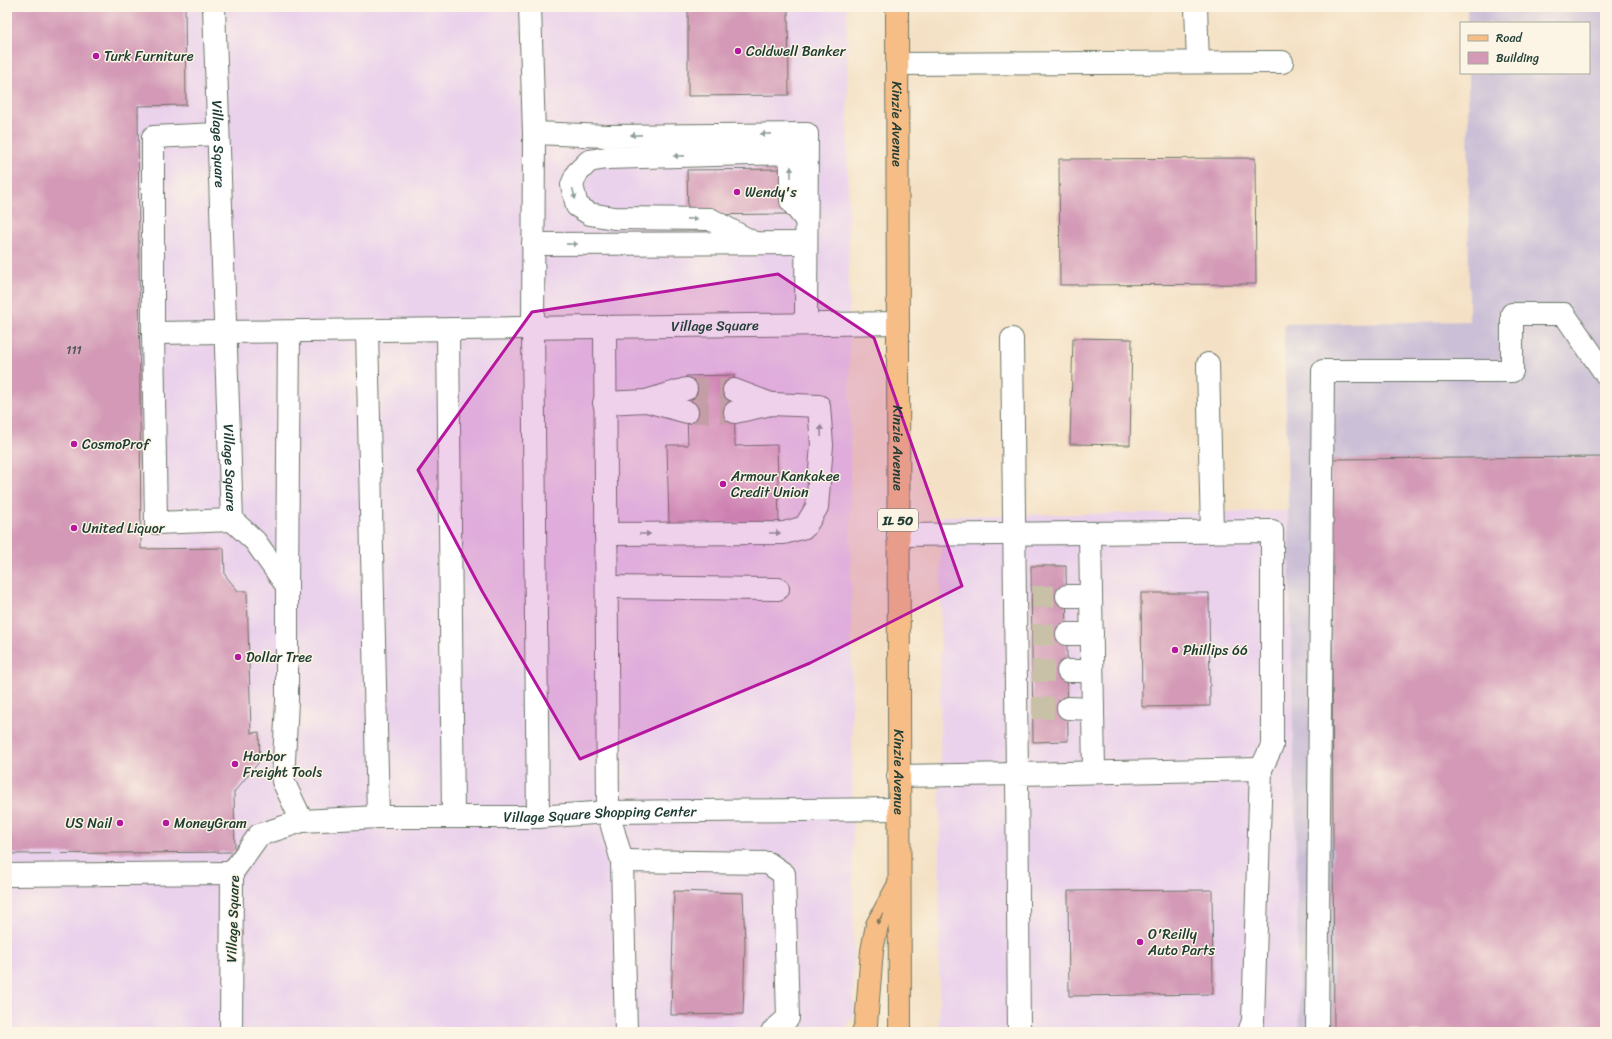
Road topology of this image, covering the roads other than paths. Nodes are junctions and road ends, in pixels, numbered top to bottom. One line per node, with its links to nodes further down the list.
1 (214, 7): 9 (street, Village Square)
2 (530, 7): 8 (street)
3 (897, 7): 7 (main road, Kinzie Avenue / IL 50)
4 (1196, 7): 5 (street)
5 (1198, 62): 6 (street); 7 (street)
6 (1282, 62)
7 (897, 64): 14 (main road, Kinzie Avenue / IL 50)
8 (534, 133): 10 (street, one-way to 8); 13 (street)
9 (218, 134): 21 (street); 22 (street, Village Square)
10 (806, 220): 11 (street, one-way to 11); 12 (street)
11 (754, 243): 12 (street); 13 (street, one-way to 11)
12 (806, 243): 15 (street)
13 (534, 244): 17 (street)
14 (898, 322): 15 (street, Village Square); 38 (main road, Kinzie Avenue / IL 50)
15 (806, 323): 16 (street, Village Square)
16 (605, 328): 17 (street, Village Square); 29 (street)
17 (533, 329): 18 (street, Village Square); 58 (street)
18 (448, 330): 20 (street, Village Square); 56 (street)
19 (289, 332): 20 (street, Village Square); 22 (street, Village Square); 39 (street)
20 (367, 332): 57 (street)
21 (152, 333): 22 (street, Village Square); 33 (street)
22 (226, 333): 33 (street, Village Square)
23 (1012, 340): 36 (street)
24 (1208, 364): 34 (street)
25 (1605, 373): 71 (street)
26 (686, 389): 28 (street)
27 (734, 390): 30 (street)
28 (646, 401): 29 (street); 31 (street)
29 (604, 403): 35 (street)
30 (771, 404): 32 (street); 35 (street, one-way to 30)
31 (687, 412)
32 (735, 412)
33 (232, 520): 39 (street, Village Square)
34 (1212, 532): 37 (street); 50 (street)
35 (606, 534): 40 (street)
36 (1013, 534): 37 (street); 38 (street); 52 (street)
37 (1090, 534): 43 (street)
38 (898, 535): 53 (main road, Kinzie Avenue / IL 50)
39 (287, 586): 59 (street)
40 (607, 587): 41 (street); 55 (street)
41 (778, 589)
42 (1067, 596): 43 (street)
43 (1091, 596): 45 (street)
44 (1067, 634): 45 (street)
45 (1092, 634): 47 (street)
46 (1068, 671): 47 (street)
47 (1092, 671): 49 (street)
48 (1068, 708): 49 (street)
49 (1093, 709): 51 (street)
50 (1261, 769): 51 (street); 70 (street)
51 (1094, 771): 52 (street)
52 (1017, 774): 53 (street); 69 (street)
53 (898, 776): 54 (main road, Kinzie Avenue / IL 50)
54 (898, 809): 55 (street, Village Square Shopping Center); 63 (main road, Kinzie Avenue / IL 50)
55 (608, 812): 58 (street, Village Square Shopping Center); 60 (street)
56 (453, 816): 57 (street, Village Square Shopping Center); 58 (street, Village Square Shopping Center)
57 (378, 817): 59 (street, Village Square Shopping Center)
58 (538, 817)
59 (302, 821): 61 (street, Village Square)
60 (622, 861): 65 (street); 66 (street)
61 (232, 873): 62 (street); 64 (street, Village Square)
62 (7, 875)
63 (899, 885): 67 (main road, one-way to 67); 68 (main road, Kinzie Avenue / IL 50)
64 (232, 1032)
65 (626, 1032)
66 (772, 1032)
67 (863, 1032)
68 (900, 1032)
69 (1019, 1032)
70 (1249, 1032)
71 (1317, 1032)

